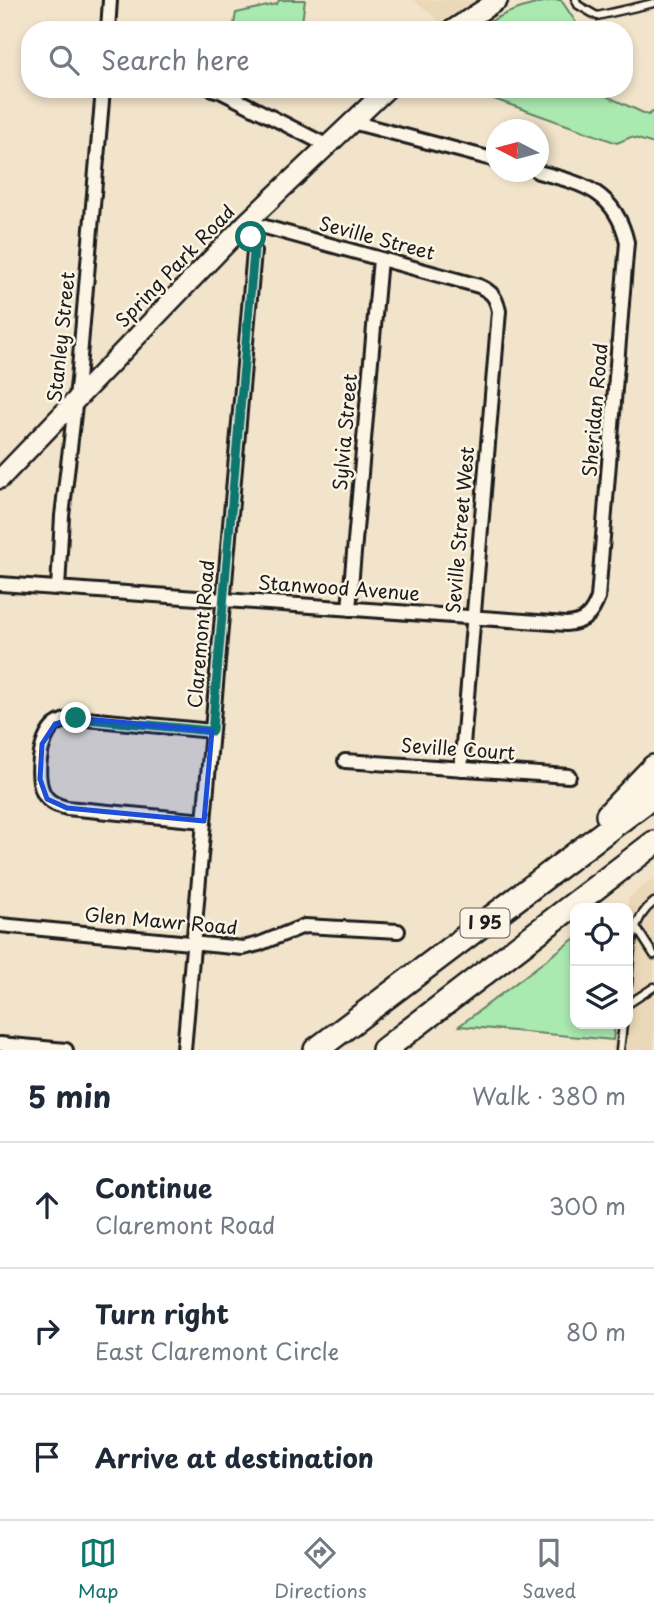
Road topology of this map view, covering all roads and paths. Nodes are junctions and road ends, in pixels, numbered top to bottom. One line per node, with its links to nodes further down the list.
1 (110, 0): 5 (street)
2 (498, 0): 6 (main road)
3 (577, 3): 4 (lane)
4 (654, 4)
5 (109, 21)
6 (466, 21)
7 (102, 98): 17 (street, Stanley Street)
8 (234, 98): 11 (street)
9 (377, 98): 10 (main road, Spring Park Road)
10 (352, 122): 11 (main road, Spring Park Road); 12 (street)
11 (326, 145): 14 (main road, Spring Park Road)
12 (486, 157)
13 (549, 175): 23 (street, Sheridan Road)
14 (247, 222): 15 (street, Seville Street); 17 (main road, Spring Park Road); 21 (street, Claremont Road)
15 (380, 259): 16 (street, Seville Street); 22 (street, Sylvia Street)
16 (494, 296): 24 (street, Seville Street West)
17 (74, 402): 18 (main road, Spring Park Road); 20 (street, Stanley Street)
18 (0, 479)
19 (0, 584): 20 (street, Stanwood Avenue)
20 (58, 588): 21 (street, Stanwood Avenue)
21 (223, 599): 22 (street, Stanwood Avenue); 25 (street, Claremont Road)
22 (349, 609): 24 (street, Stanwood Avenue)
23 (590, 615): 24 (street, Stanwood Avenue)
24 (472, 617): 28 (street, Seville Street West)
25 (212, 731): 31 (street, Claremont Road); 31 (street)
26 (345, 761): 28 (street, Seville Court)
27 (654, 767): 33 (highway)
28 (461, 769): 29 (street, Seville Court)
29 (569, 776)
30 (654, 795): 33 (highway, I 95)
31 (204, 821): 38 (street, Claremont Road)
32 (654, 843): 48 (highway, I 95)
33 (548, 875): 47 (highway, I 95)
34 (653, 900): 36 (lane)
35 (0, 925): 38 (street, Glen Mawr Road)
36 (636, 927): 39 (lane); 40 (lane)
37 (398, 931): 38 (street, Glen Mawr Road)
38 (194, 943): 46 (street, Claremont Road)
39 (654, 955)
40 (631, 966)
41 (654, 987): 42 (lane)
42 (633, 1001)
43 (622, 1029): 49 (lane)
44 (0, 1044): 45 (street)
45 (66, 1050)
46 (184, 1050)
47 (316, 1050)
48 (384, 1050)
49 (620, 1050)

